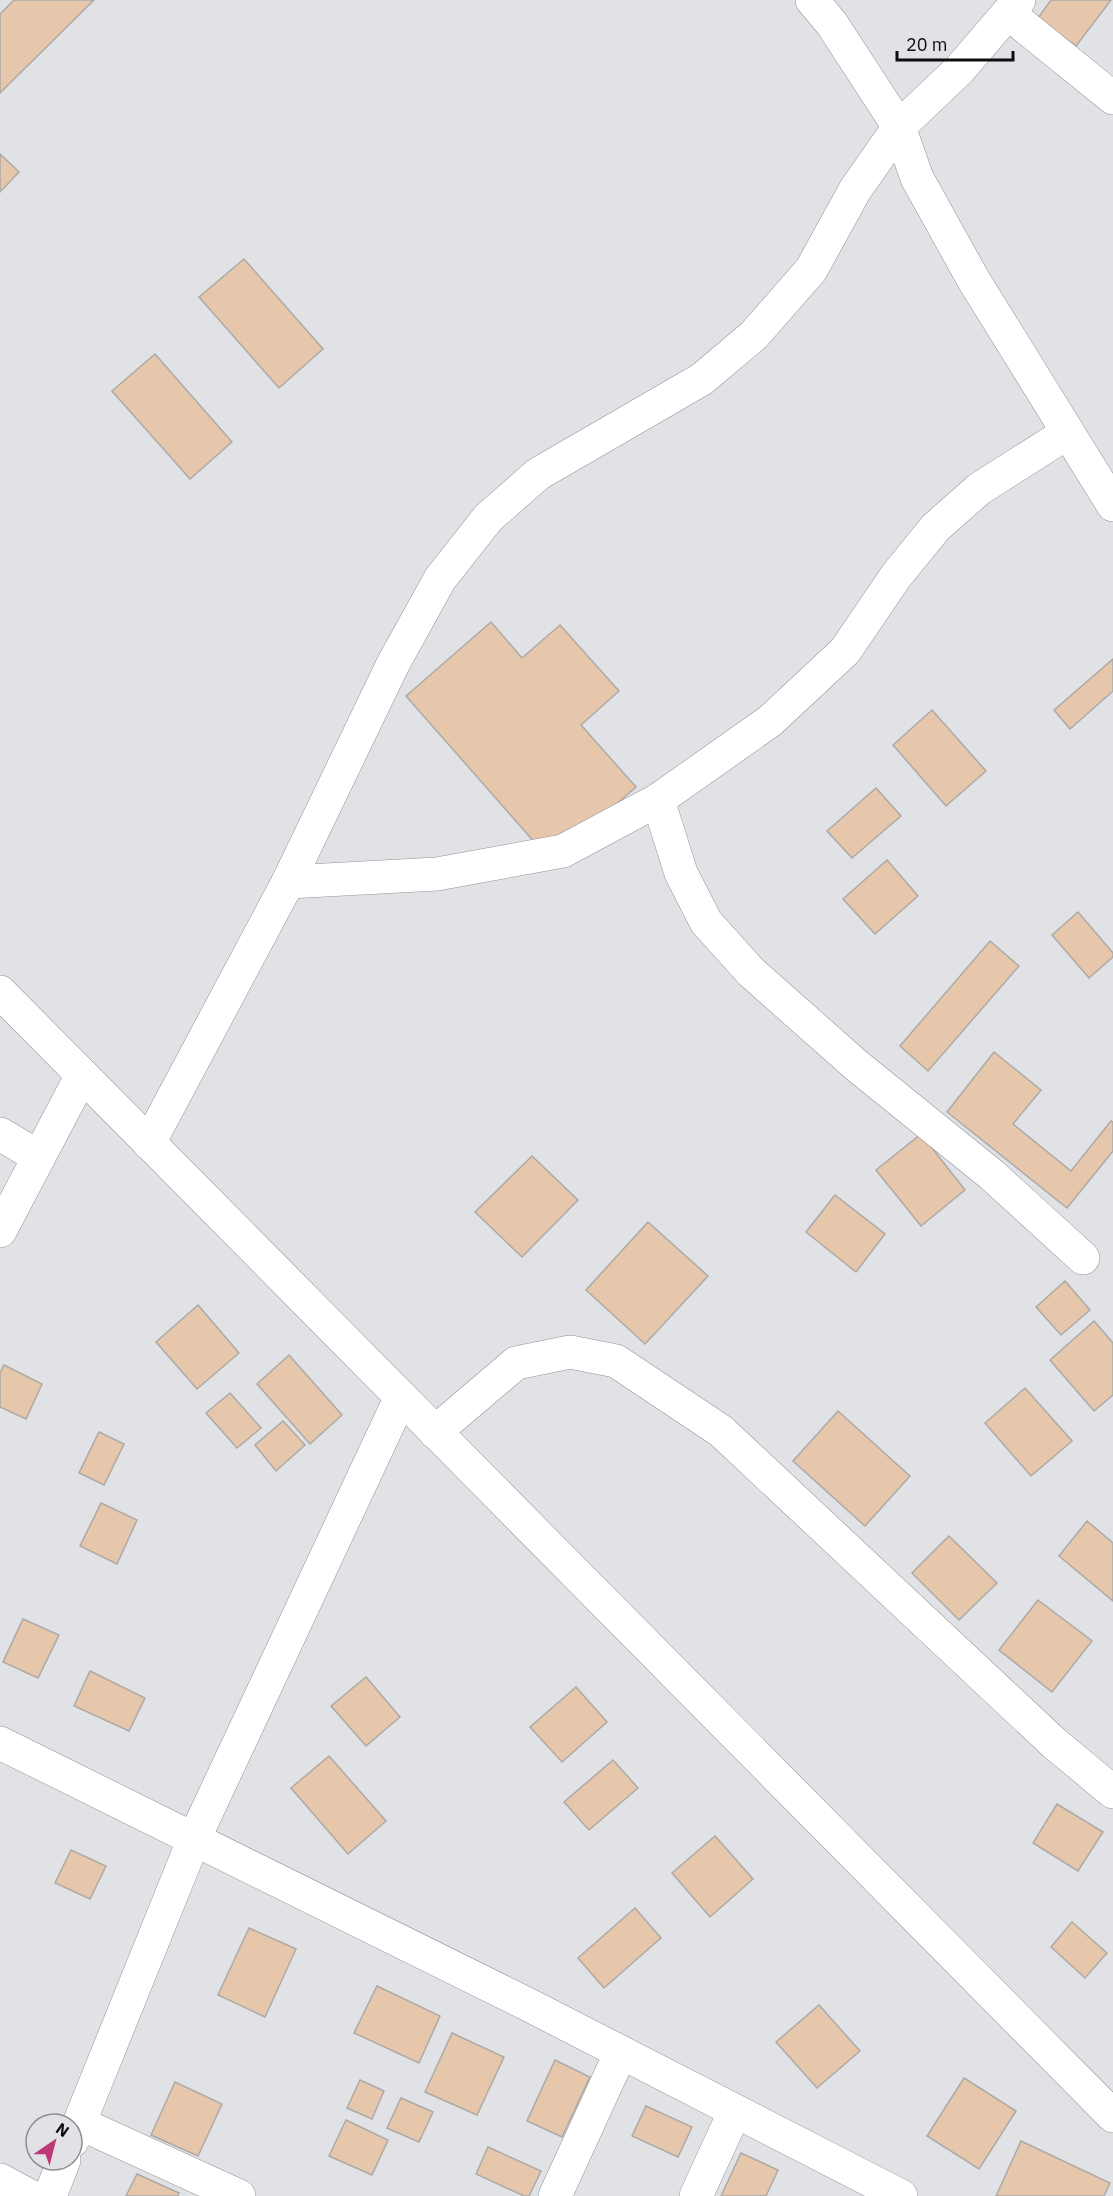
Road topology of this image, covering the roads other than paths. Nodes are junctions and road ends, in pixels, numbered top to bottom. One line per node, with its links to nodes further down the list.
1 (812, 0): 4 (street)
2 (1013, 6): 3 (street); 4 (street)
3 (1113, 98)
4 (899, 127): 5 (street); 8 (street)
5 (1067, 433): 6 (street); 7 (street)
6 (1113, 506)
7 (658, 800): 8 (street); 15 (street)
8 (288, 882): 12 (street)
9 (0, 992): 10 (street)
10 (82, 1075): 12 (street); 13 (street)
11 (0, 1134): 13 (street)
12 (149, 1143): 16 (street)
13 (39, 1157): 14 (street)
14 (0, 1231)
15 (1083, 1258)
16 (401, 1397): 17 (street); 20 (street)
17 (435, 1432): 19 (street); 24 (street)
18 (0, 1743): 20 (street)
19 (1113, 1792)
20 (194, 1839): 21 (street); 23 (street)
21 (621, 2052): 22 (street); 31 (street)
22 (735, 2111): 32 (street); 33 (street)
23 (84, 2112)
24 (1113, 2116)
25 (84, 2135): 30 (street)
26 (59, 2172): 29 (street)
27 (0, 2180): 28 (street)
28 (30, 2196)
29 (50, 2196)
30 (239, 2196)
31 (555, 2196)
32 (696, 2196)
33 (901, 2196)

